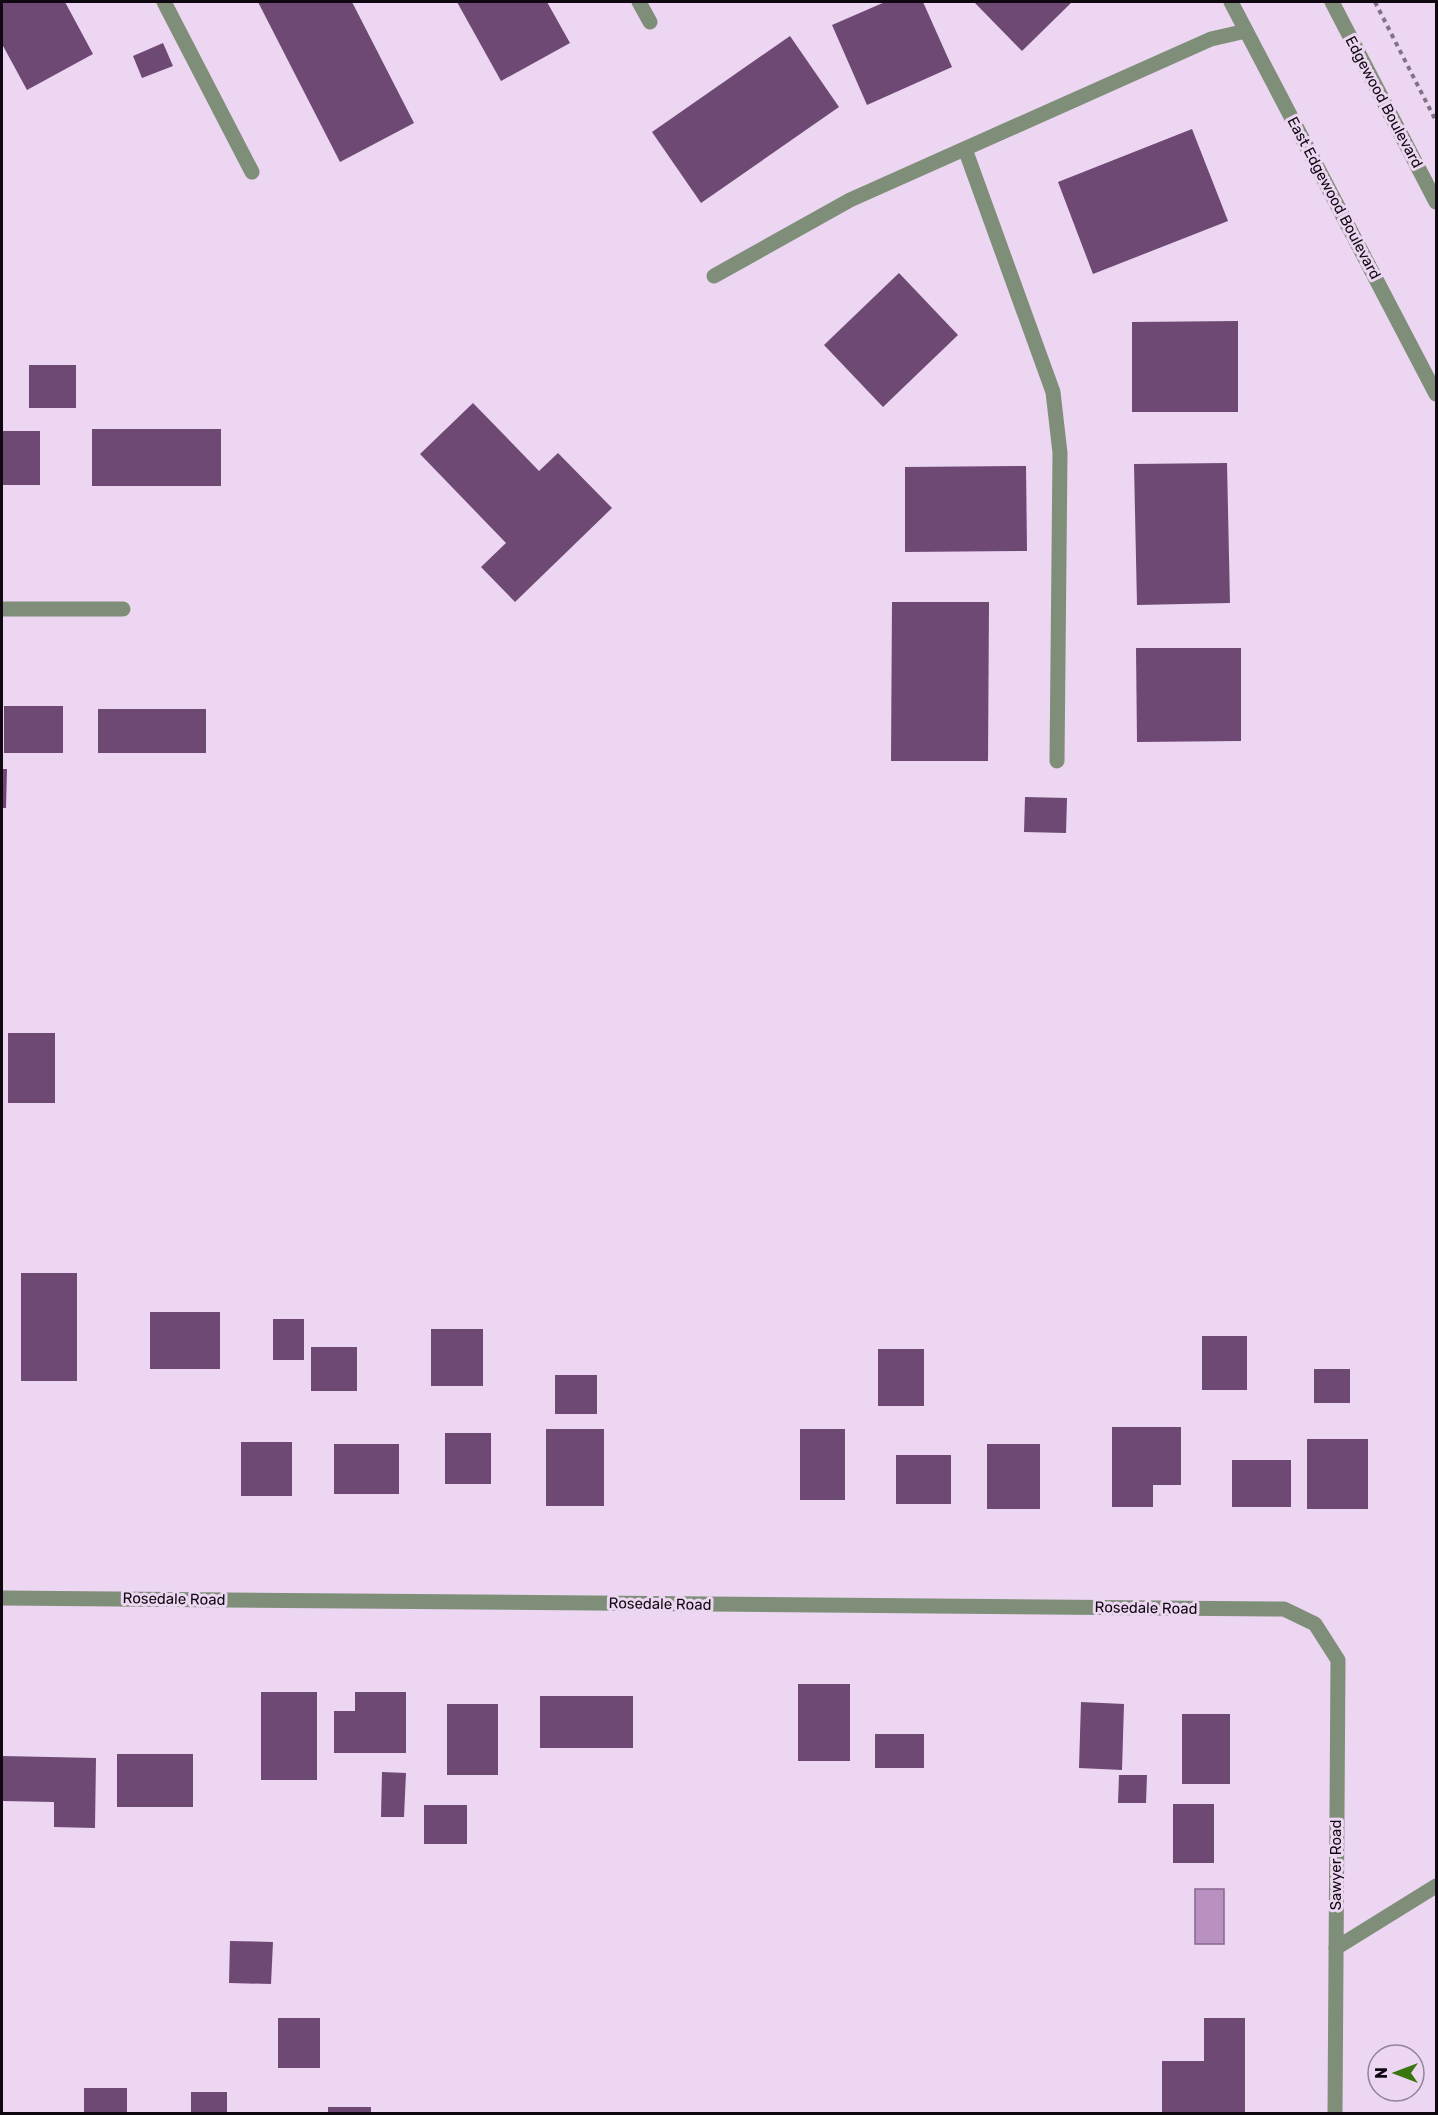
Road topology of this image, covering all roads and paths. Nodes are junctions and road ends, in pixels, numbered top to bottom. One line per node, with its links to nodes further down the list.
1 (164, 2): 10 (street)
2 (639, 2): 6 (street)
3 (1231, 2): 7 (street, East Edgewood Boulevard)
4 (1332, 2): 11 (street, Edgewood Boulevard)
5 (1375, 2): 8 (path)
6 (650, 22)
7 (1246, 31): 9 (street); 13 (street, East Edgewood Boulevard)
8 (1437, 121)
9 (965, 149): 12 (street); 16 (street)
10 (252, 172)
11 (1437, 202)
12 (714, 276)
13 (1437, 394)
14 (2, 609): 15 (street)
15 (123, 609)
16 (1057, 761)
17 (2, 1598): 18 (street, Rosedale Road)
18 (1315, 1624): 20 (street, Sawyer Road)
19 (1437, 1886): 20 (street)
20 (1336, 1948): 21 (street, Sawyer Road)
21 (1335, 2114)

